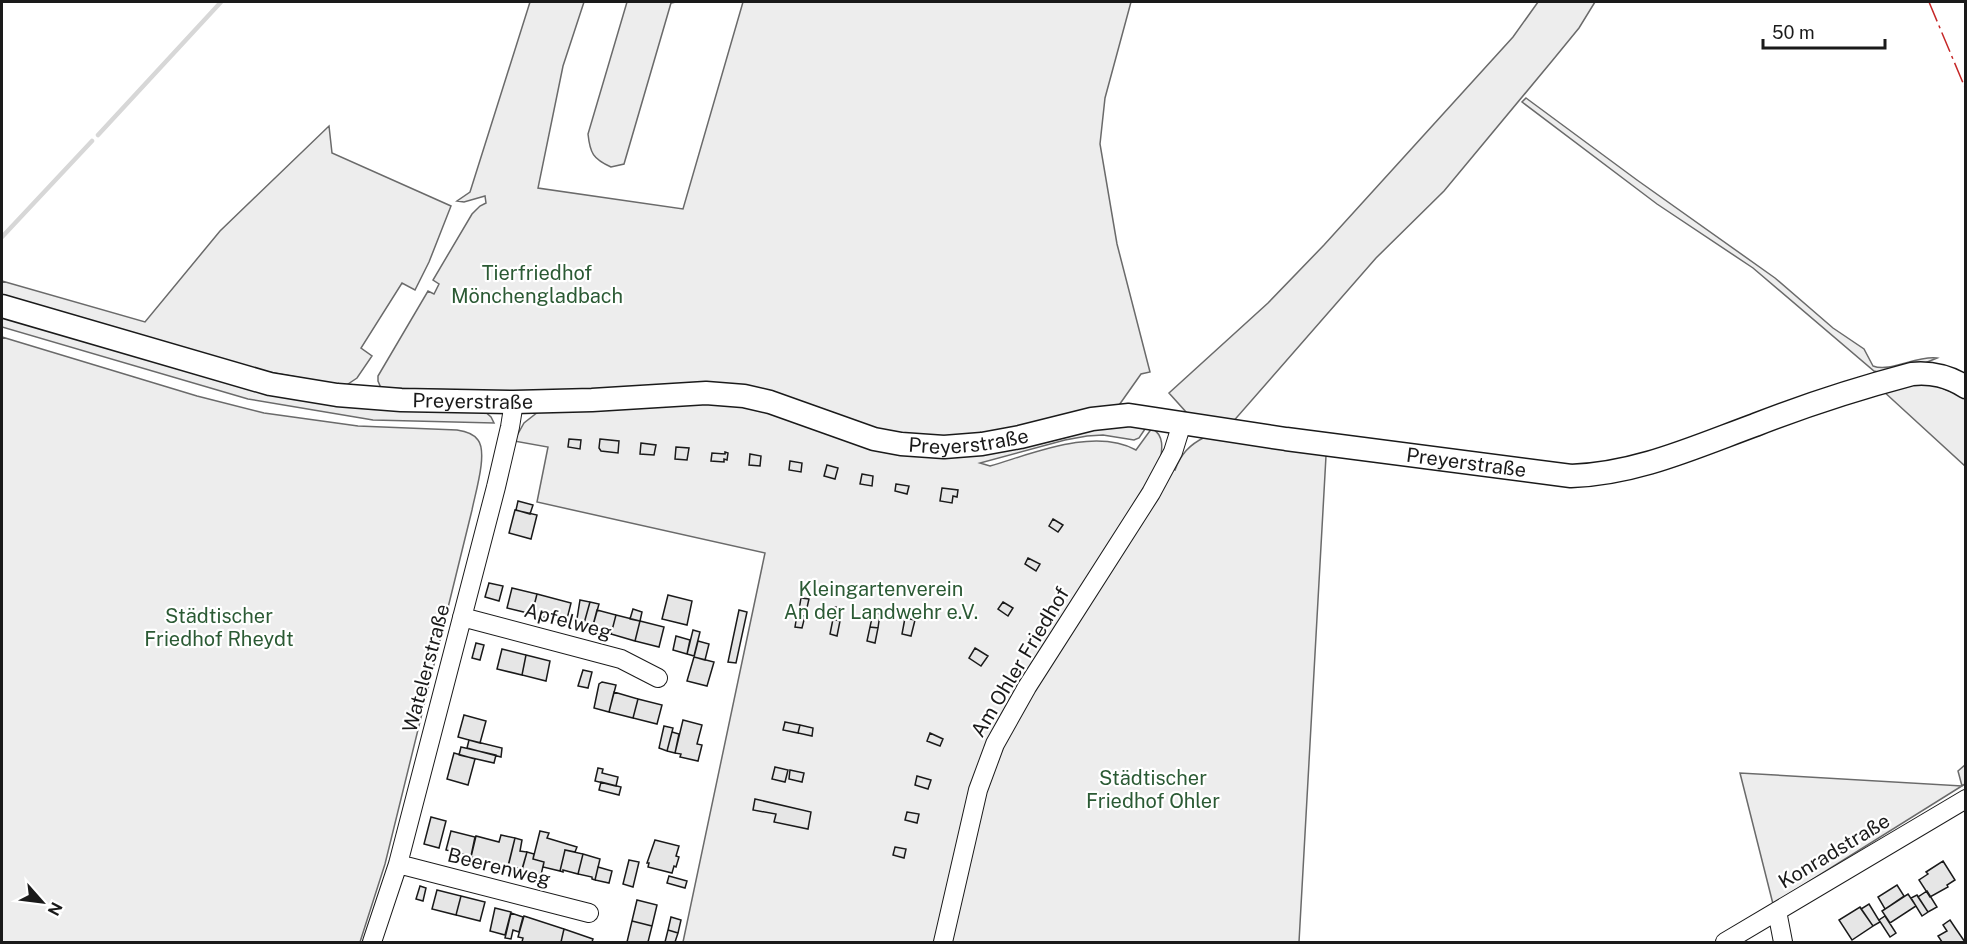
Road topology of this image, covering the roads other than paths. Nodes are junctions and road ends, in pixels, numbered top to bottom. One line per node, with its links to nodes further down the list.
1 (2, 306): 3 (main road, Preyerstraße)
2 (1965, 387): 4 (main road, Preyerstraße)
3 (514, 402): 4 (main road, Preyerstraße); 5 (street, Watelerstraße)
4 (1182, 423): 12 (street, Am Ohler Friedhof)
5 (462, 617): 6 (street, Apfelweg); 8 (street, Watelerstraße)
6 (658, 678)
7 (1965, 799): 9 (street, Konradstraße)
8 (398, 864): 10 (street, Beerenweg); 11 (street, Watelerstraße)
9 (1777, 911): 13 (street, Konradstraße); 14 (street)
10 (589, 913)
11 (372, 942)
12 (944, 942)
13 (1725, 942)
14 (1783, 942)

